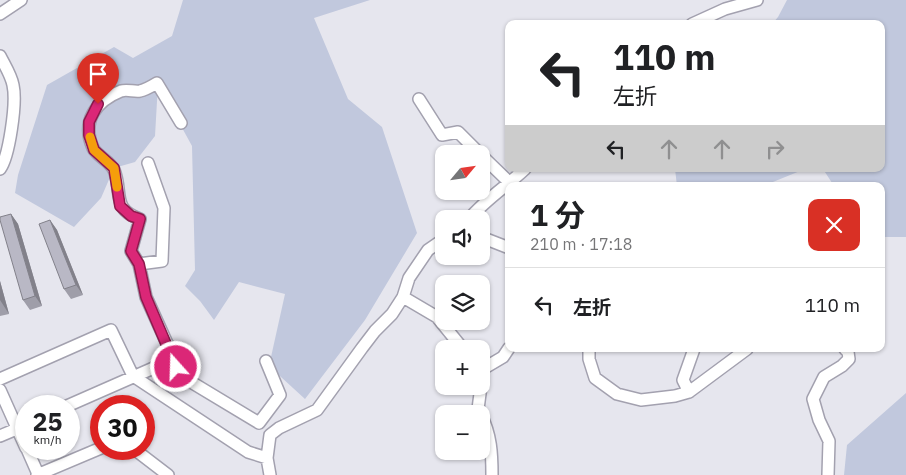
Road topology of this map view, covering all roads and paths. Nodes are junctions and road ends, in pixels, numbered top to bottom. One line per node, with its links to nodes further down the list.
1 (756, 0): 4 (street)
2 (15, 2): 3 (street)
3 (0, 14)
4 (701, 20)
5 (0, 56): 11 (street)
6 (419, 99): 8 (street)
7 (181, 123): 20 (street)
8 (472, 145)
9 (148, 163): 20 (street)
10 (490, 163): 13 (street)
11 (0, 170)
12 (522, 172): 14 (street)
13 (509, 182)
14 (511, 182)
15 (505, 187): 16 (street)
16 (477, 210)
17 (490, 241): 19 (street)
18 (435, 245): 21 (street)
19 (505, 246)
20 (139, 264): 28 (street)
21 (403, 297): 22 (street); 41 (street)
22 (456, 340)
23 (506, 352): 30 (street)
24 (589, 352): 34 (street)
25 (693, 352): 34 (street)
26 (743, 352): 34 (street)
27 (848, 352): 48 (street)
28 (174, 359): 29 (street); 31 (street)
29 (266, 361)
30 (490, 365)
31 (133, 376): 32 (street); 35 (street); 41 (street)
32 (0, 378)
33 (0, 390): 36 (street)
34 (689, 392)
35 (80, 400)
36 (15, 415)
37 (15, 430): 38 (street)
38 (0, 436)
39 (490, 439): 47 (street)
40 (90, 453): 44 (street)
41 (267, 458): 46 (street)
42 (31, 460): 44 (street)
43 (148, 460): 45 (street)
44 (38, 475)
45 (168, 475)
46 (270, 475)
47 (492, 475)
48 (828, 475)

